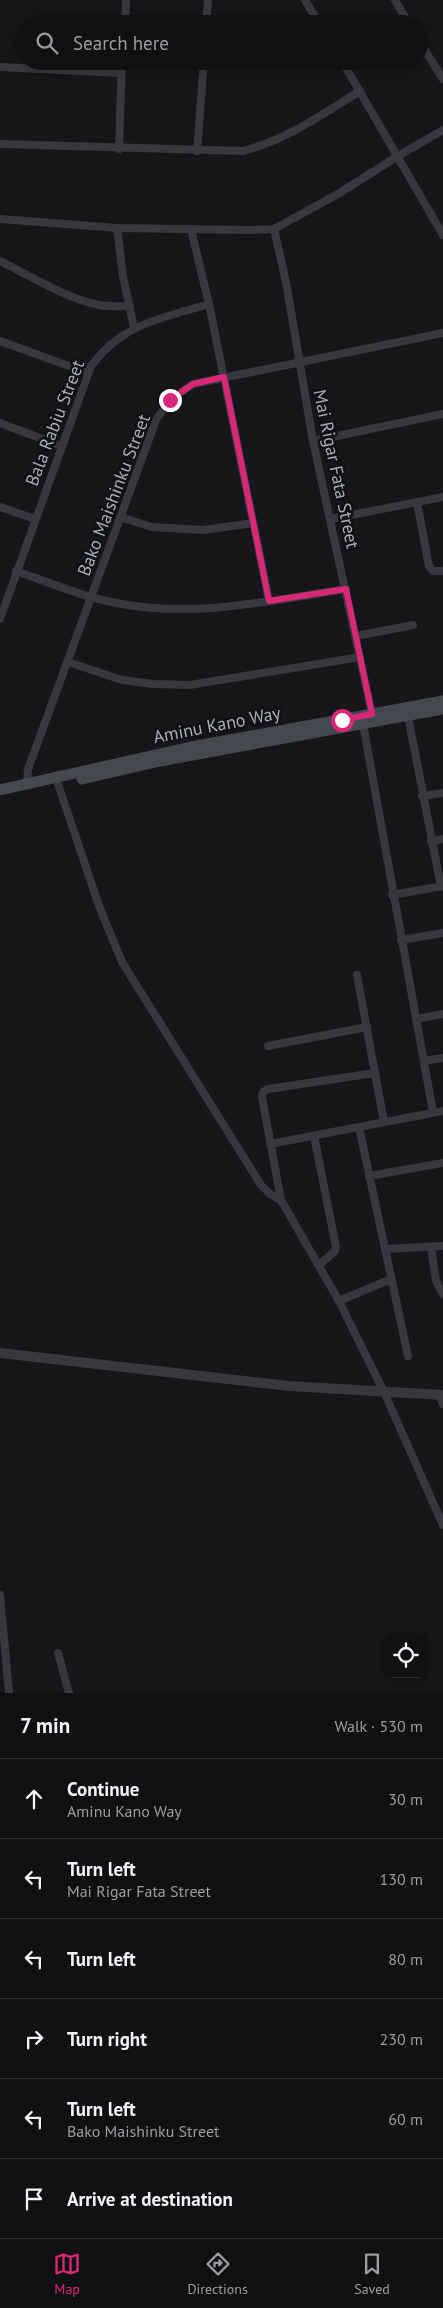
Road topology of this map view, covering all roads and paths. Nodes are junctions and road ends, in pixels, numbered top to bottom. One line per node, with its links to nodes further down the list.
1 (126, 0): 5 (street)
2 (208, 0): 6 (street)
3 (305, 0): 7 (street)
4 (395, 0): 8 (street)
5 (125, 15)
6 (207, 15)
7 (314, 15)
8 (404, 15)
9 (428, 55): 16 (street)
10 (0, 67): 11 (street)
11 (15, 68)
12 (61, 70): 15 (street)
13 (203, 70): 21 (street)
14 (347, 70): 17 (street)
15 (122, 73): 20 (street)
16 (443, 79)
17 (360, 91): 21 (street); 22 (street)
18 (443, 130): 22 (street)
19 (0, 144): 20 (street)
20 (119, 149): 21 (street)
21 (197, 151)
22 (398, 156): 26 (street); 27 (street)
23 (0, 219): 24 (street)
24 (117, 228): 25 (street); 30 (street)
25 (192, 228): 26 (street); 29 (street)
26 (274, 229): 34 (street, Mai Rigar Fata Street)
27 (443, 235)
28 (0, 261): 30 (street)
29 (209, 304): 31 (street, Bala Rabiu Street); 36 (street)
30 (130, 306): 31 (street)
31 (134, 328): 35 (street, Bala Rabiu Street)
32 (443, 333): 34 (street, Bako Maishinku Street)
33 (0, 341): 35 (street)
34 (300, 363): 36 (street, Bako Maishinku Street); 39 (street, Mai Rigar Fata Street)
35 (88, 374): 40 (street, Bala Rabiu Street)
36 (224, 377): 44 (street, Bako Maishinku Street); 47 (street)
37 (443, 414): 39 (street)
38 (0, 423): 40 (street)
39 (313, 441): 45 (street, Mai Rigar Fata Street)
40 (62, 446): 46 (street, Bala Rabiu Street)
41 (443, 497): 42 (street)
42 (417, 502): 45 (street); 49 (street)
43 (0, 507): 46 (street)
44 (120, 517): 47 (street); 53 (street, Bako Maishinku Street)
45 (331, 519): 50 (street, Mai Rigar Fata Street)
46 (35, 520): 48 (street, Bala Rabiu Street)
47 (253, 523): 54 (street)
48 (16, 571): 52 (street, Bala Rabiu Street); 53 (street)
49 (443, 571)
50 (346, 589): 54 (street); 57 (street, Mai Rigar Fata Street)
51 (0, 591): 52 (street)
52 (8, 594): 55 (street, Bala Rabiu Street)
53 (91, 597): 54 (street); 59 (street, Bako Maishinku Street)
54 (269, 601)
55 (0, 619)
56 (413, 625): 57 (street)
57 (356, 636): 58 (street, Mai Rigar Fata Street)
58 (360, 657): 59 (street); 62 (street, Mai Rigar Fata Street)
59 (68, 662): 67 (street, Bako Maishinku Street)
60 (443, 701): 62 (main road, Aminu Kano Way)
61 (443, 709): 63 (main road, Aminu Kano Way)
62 (372, 714): 64 (main road, Aminu Kano Way)
63 (408, 716): 65 (main road, Aminu Kano Way); 71 (street)
64 (343, 724): 65 (main road, Aminu Kano Way); 66 (main road, Aminu Kano Way)
65 (363, 724): 76 (street)
66 (76, 776): 67 (main road, Aminu Kano Way); 68 (main road, Aminu Kano Way)
67 (27, 784): 69 (main road, Aminu Kano Way)
68 (58, 784): 72 (main road, Aminu Kano Way); 95 (street)
69 (0, 790)
70 (443, 793): 71 (street)
71 (422, 796): 74 (street)
72 (0, 798)
73 (443, 839): 74 (street)
74 (431, 841): 75 (street)
75 (442, 887): 76 (street)
76 (392, 895): 78 (street)
77 (443, 933): 78 (street)
78 (401, 940): 81 (street)
79 (358, 975): 82 (street)
80 (443, 1014): 81 (street)
81 (416, 1019): 85 (street)
82 (367, 1027): 83 (street); 86 (street)
83 (268, 1046)
84 (443, 1058): 85 (street)
85 (424, 1061): 88 (street)
86 (375, 1073): 89 (street); 92 (street)
87 (443, 1111): 88 (street)
88 (432, 1112): 89 (street)
89 (384, 1122): 90 (street)
90 (359, 1127): 91 (street); 94 (street)
91 (314, 1136): 92 (street); 99 (street)
92 (270, 1144): 95 (street)
93 (443, 1163): 94 (street)
94 (369, 1176): 98 (street)
95 (280, 1200): 99 (street)
96 (443, 1246): 97 (street)
97 (431, 1247): 98 (street); 101 (street)
98 (385, 1249): 100 (street)
99 (319, 1265): 102 (street)
100 (391, 1279): 102 (street); 104 (street)
101 (443, 1294)
102 (339, 1301): 105 (street)
103 (0, 1354): 105 (street)
104 (408, 1356)
105 (384, 1392): 106 (street); 107 (street)
106 (442, 1397)
107 (443, 1525)
108 (0, 1595): 110 (street)
109 (58, 1653): 111 (street)
110 (9, 1693)
111 (69, 1693)

